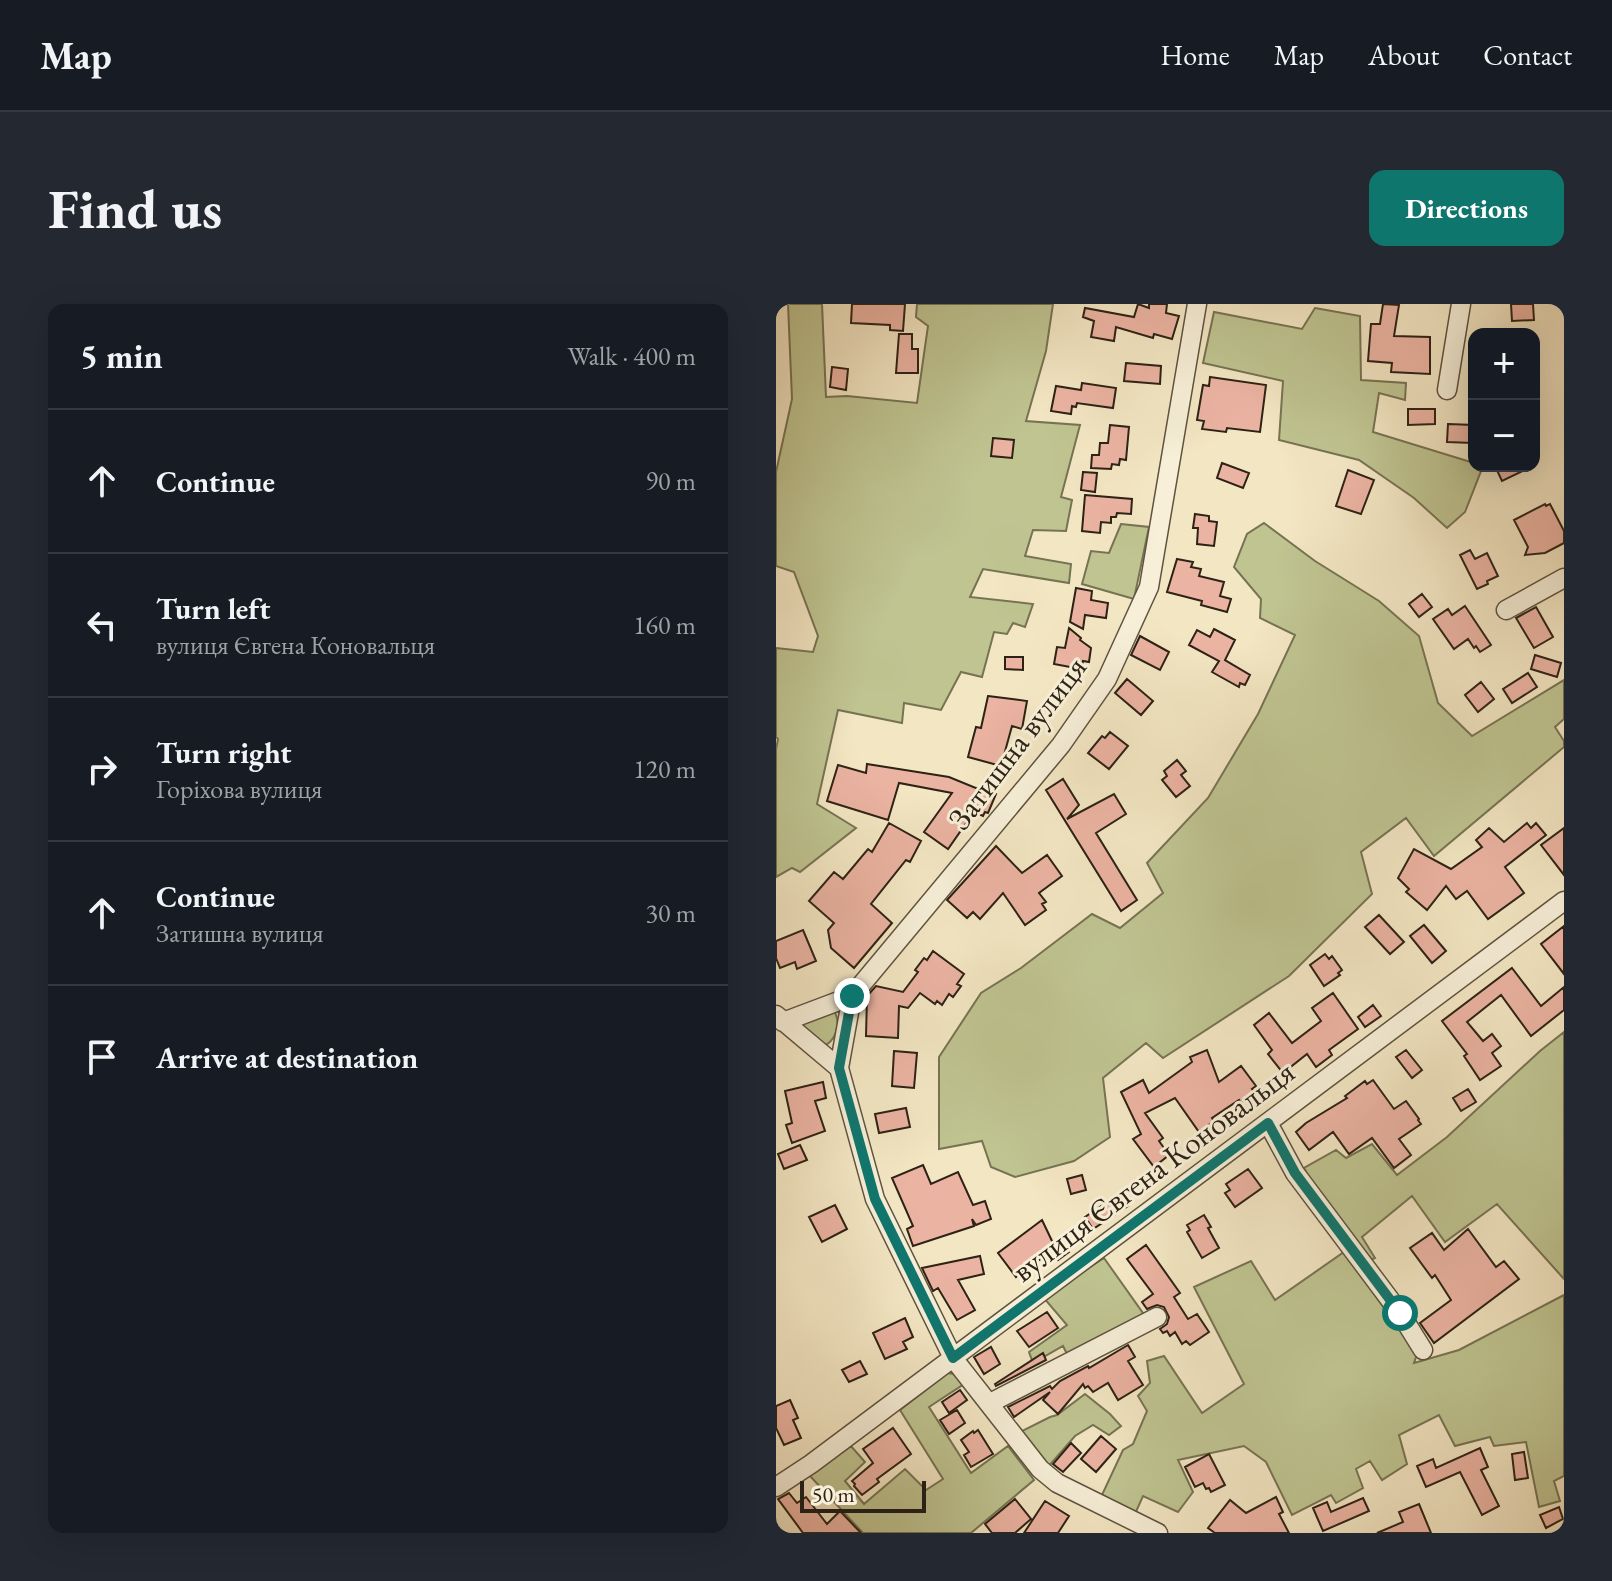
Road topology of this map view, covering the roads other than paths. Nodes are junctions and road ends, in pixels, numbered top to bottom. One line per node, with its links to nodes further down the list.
1 (1197, 304): 7 (street, Затишна вулиця)
2 (1461, 304): 3 (street)
3 (1447, 390)
4 (1564, 578): 5 (street)
5 (1506, 610)
6 (1564, 901): 10 (street, вулиця Євгена Коновальця)
7 (852, 996): 8 (street, Затишна вулиця); 9 (street, Затишна вулиця)
8 (780, 1019): 9 (street)
9 (839, 1068): 13 (street)
10 (1268, 1123): 12 (street); 13 (street, вулиця Євгена Коновальця)
11 (1157, 1317): 14 (street)
12 (1423, 1350)
13 (953, 1358): 14 (street); 15 (street, вулиця Євгена Коновальця)
14 (990, 1403): 16 (street)
15 (776, 1487)
16 (1158, 1533)

